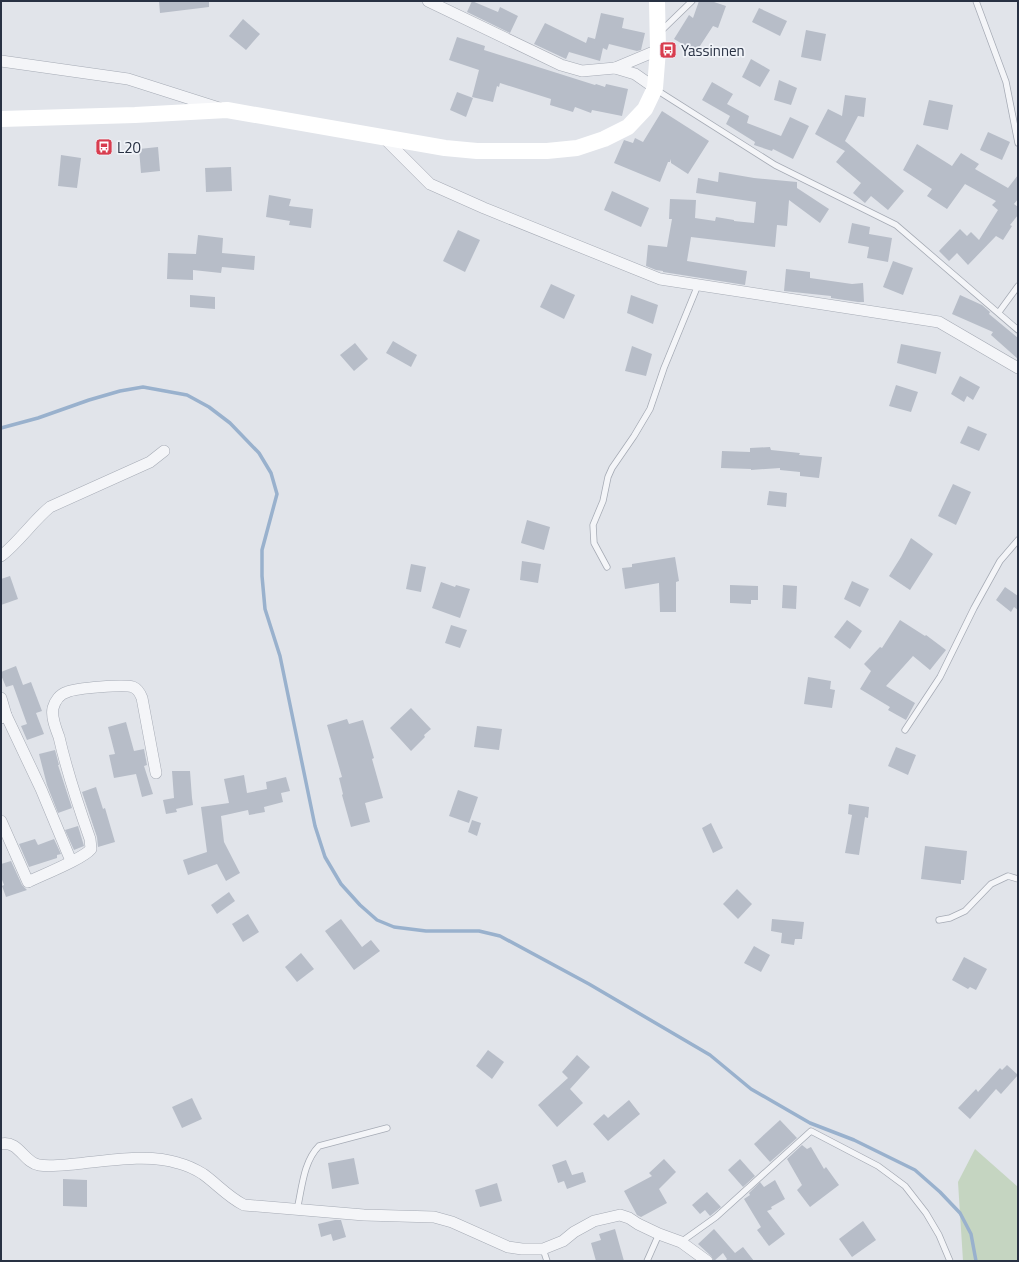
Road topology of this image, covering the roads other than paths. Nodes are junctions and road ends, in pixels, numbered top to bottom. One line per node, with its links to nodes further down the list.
1 (428, 1): 8 (street)
2 (657, 1): 5 (street)
3 (692, 1): 5 (lane)
4 (976, 1): 13 (lane)
5 (658, 34): 6 (street)
6 (658, 50): 8 (street); 9 (street)
7 (1, 60): 10 (street)
8 (615, 68): 9 (street)
9 (655, 88): 12 (street); 16 (lane)
10 (227, 110): 11 (street); 12 (street)
11 (1, 120)
12 (383, 136): 14 (street)
13 (1018, 143)
14 (698, 285): 18 (street); 22 (lane)
15 (1018, 286): 16 (lane)
16 (999, 312): 17 (lane)
17 (1018, 330)
18 (1018, 368)
19 (164, 451): 21 (street)
20 (1018, 540): 25 (lane)
21 (1, 556)
22 (607, 567)
23 (1, 698): 24 (street)
24 (4, 716): 28 (street)
25 (905, 730)
26 (156, 773): 28 (street)
27 (1, 821): 28 (street)
28 (71, 861)
29 (1018, 879): 30 (lane)
30 (939, 920)
31 (387, 1128): 33 (lane)
32 (1, 1144): 33 (street)
33 (297, 1210): 36 (street)
34 (659, 1234): 35 (street); 36 (street); 38 (lane)
35 (681, 1242): 39 (street); 40 (lane)
36 (543, 1248): 37 (lane)
37 (547, 1261)
38 (647, 1261)
39 (708, 1261)
40 (950, 1261)

